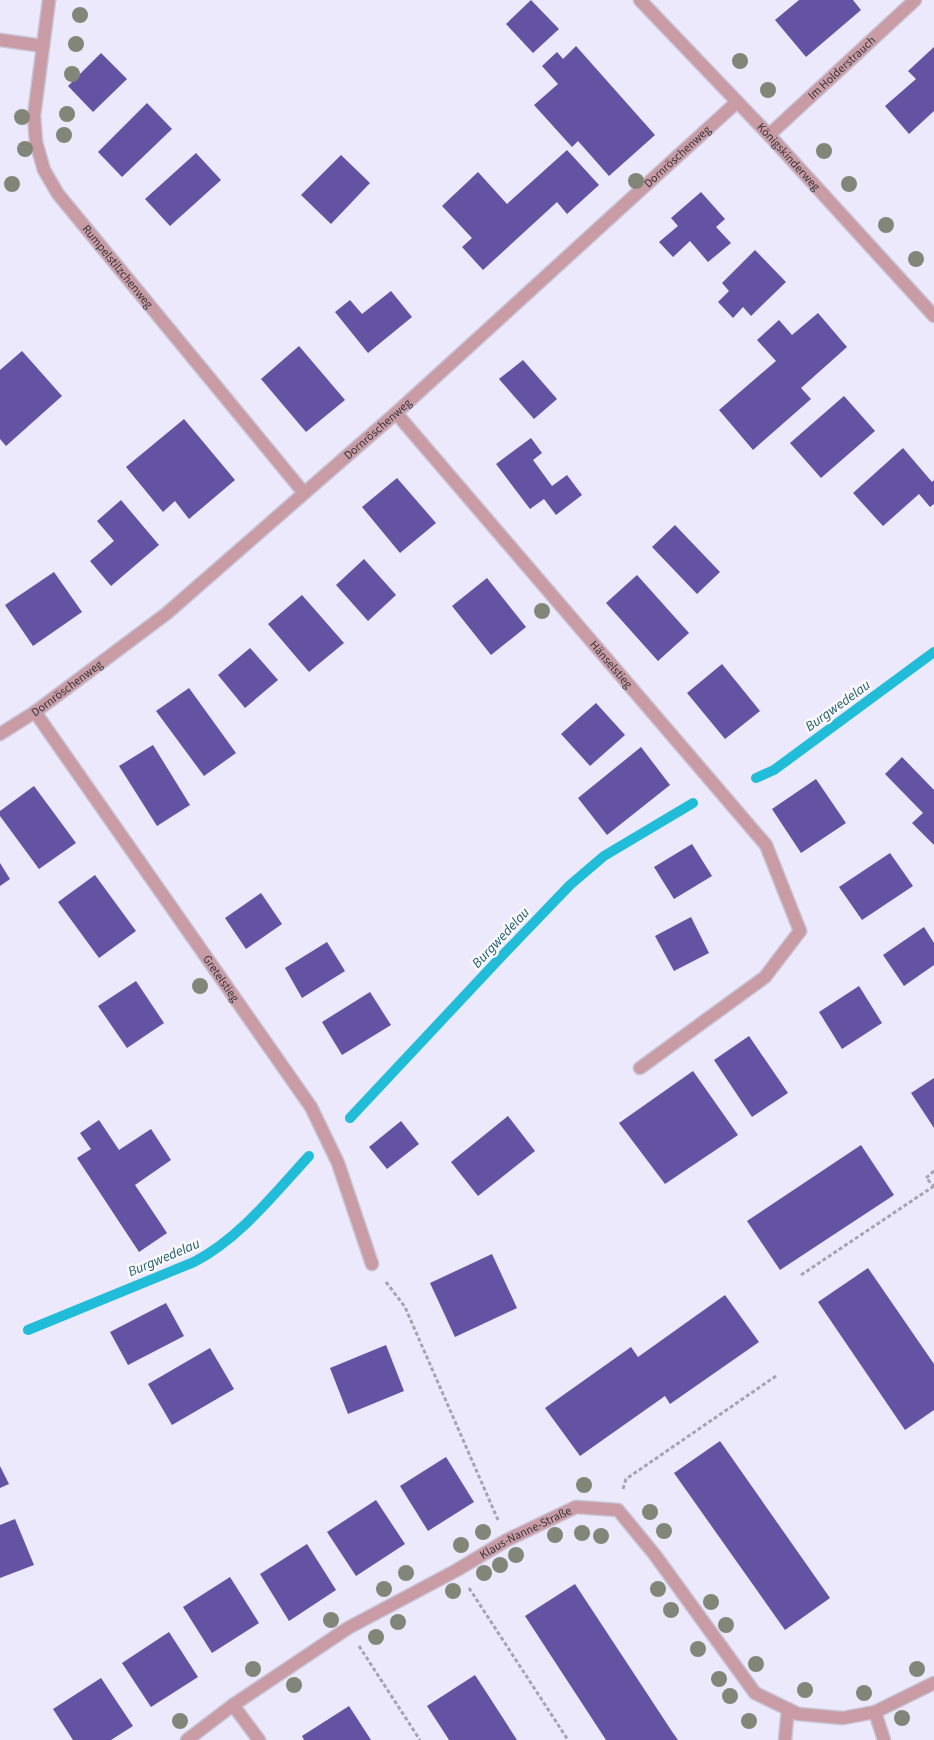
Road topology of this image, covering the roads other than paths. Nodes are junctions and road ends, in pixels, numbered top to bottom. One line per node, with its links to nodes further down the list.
1 (50, 0): 5 (street, Rumpelstilzchenweg)
2 (640, 0): 6 (street, Königskinderweg)
3 (915, 0): 7 (street, Im Holderstrauch)
4 (0, 40): 5 (street)
5 (44, 46): 10 (street, Rumpelstilzchenweg)
6 (737, 102): 7 (street, Königskinderweg); 9 (street, Dornröschenweg)
7 (769, 135): 8 (street, Königskinderweg)
8 (934, 316)
9 (396, 413): 10 (street, Dornröschenweg); 13 (street, Hänselstieg)
10 (304, 493): 11 (street, Dornröschenweg)
11 (35, 712): 12 (street, Dornröschenweg); 14 (street, Gretelstieg)
12 (0, 734)
13 (640, 1068)
14 (372, 1264)
15 (934, 1683): 18 (street)
16 (234, 1705): 17 (street, Klaus-Nanne-Straße); 19 (street, Klaus-Nanne-Straße); 20 (street)
17 (788, 1709): 18 (street); 21 (street)
18 (876, 1712): 22 (street)
19 (187, 1740)
20 (259, 1740)
21 (785, 1740)
22 (884, 1740)

